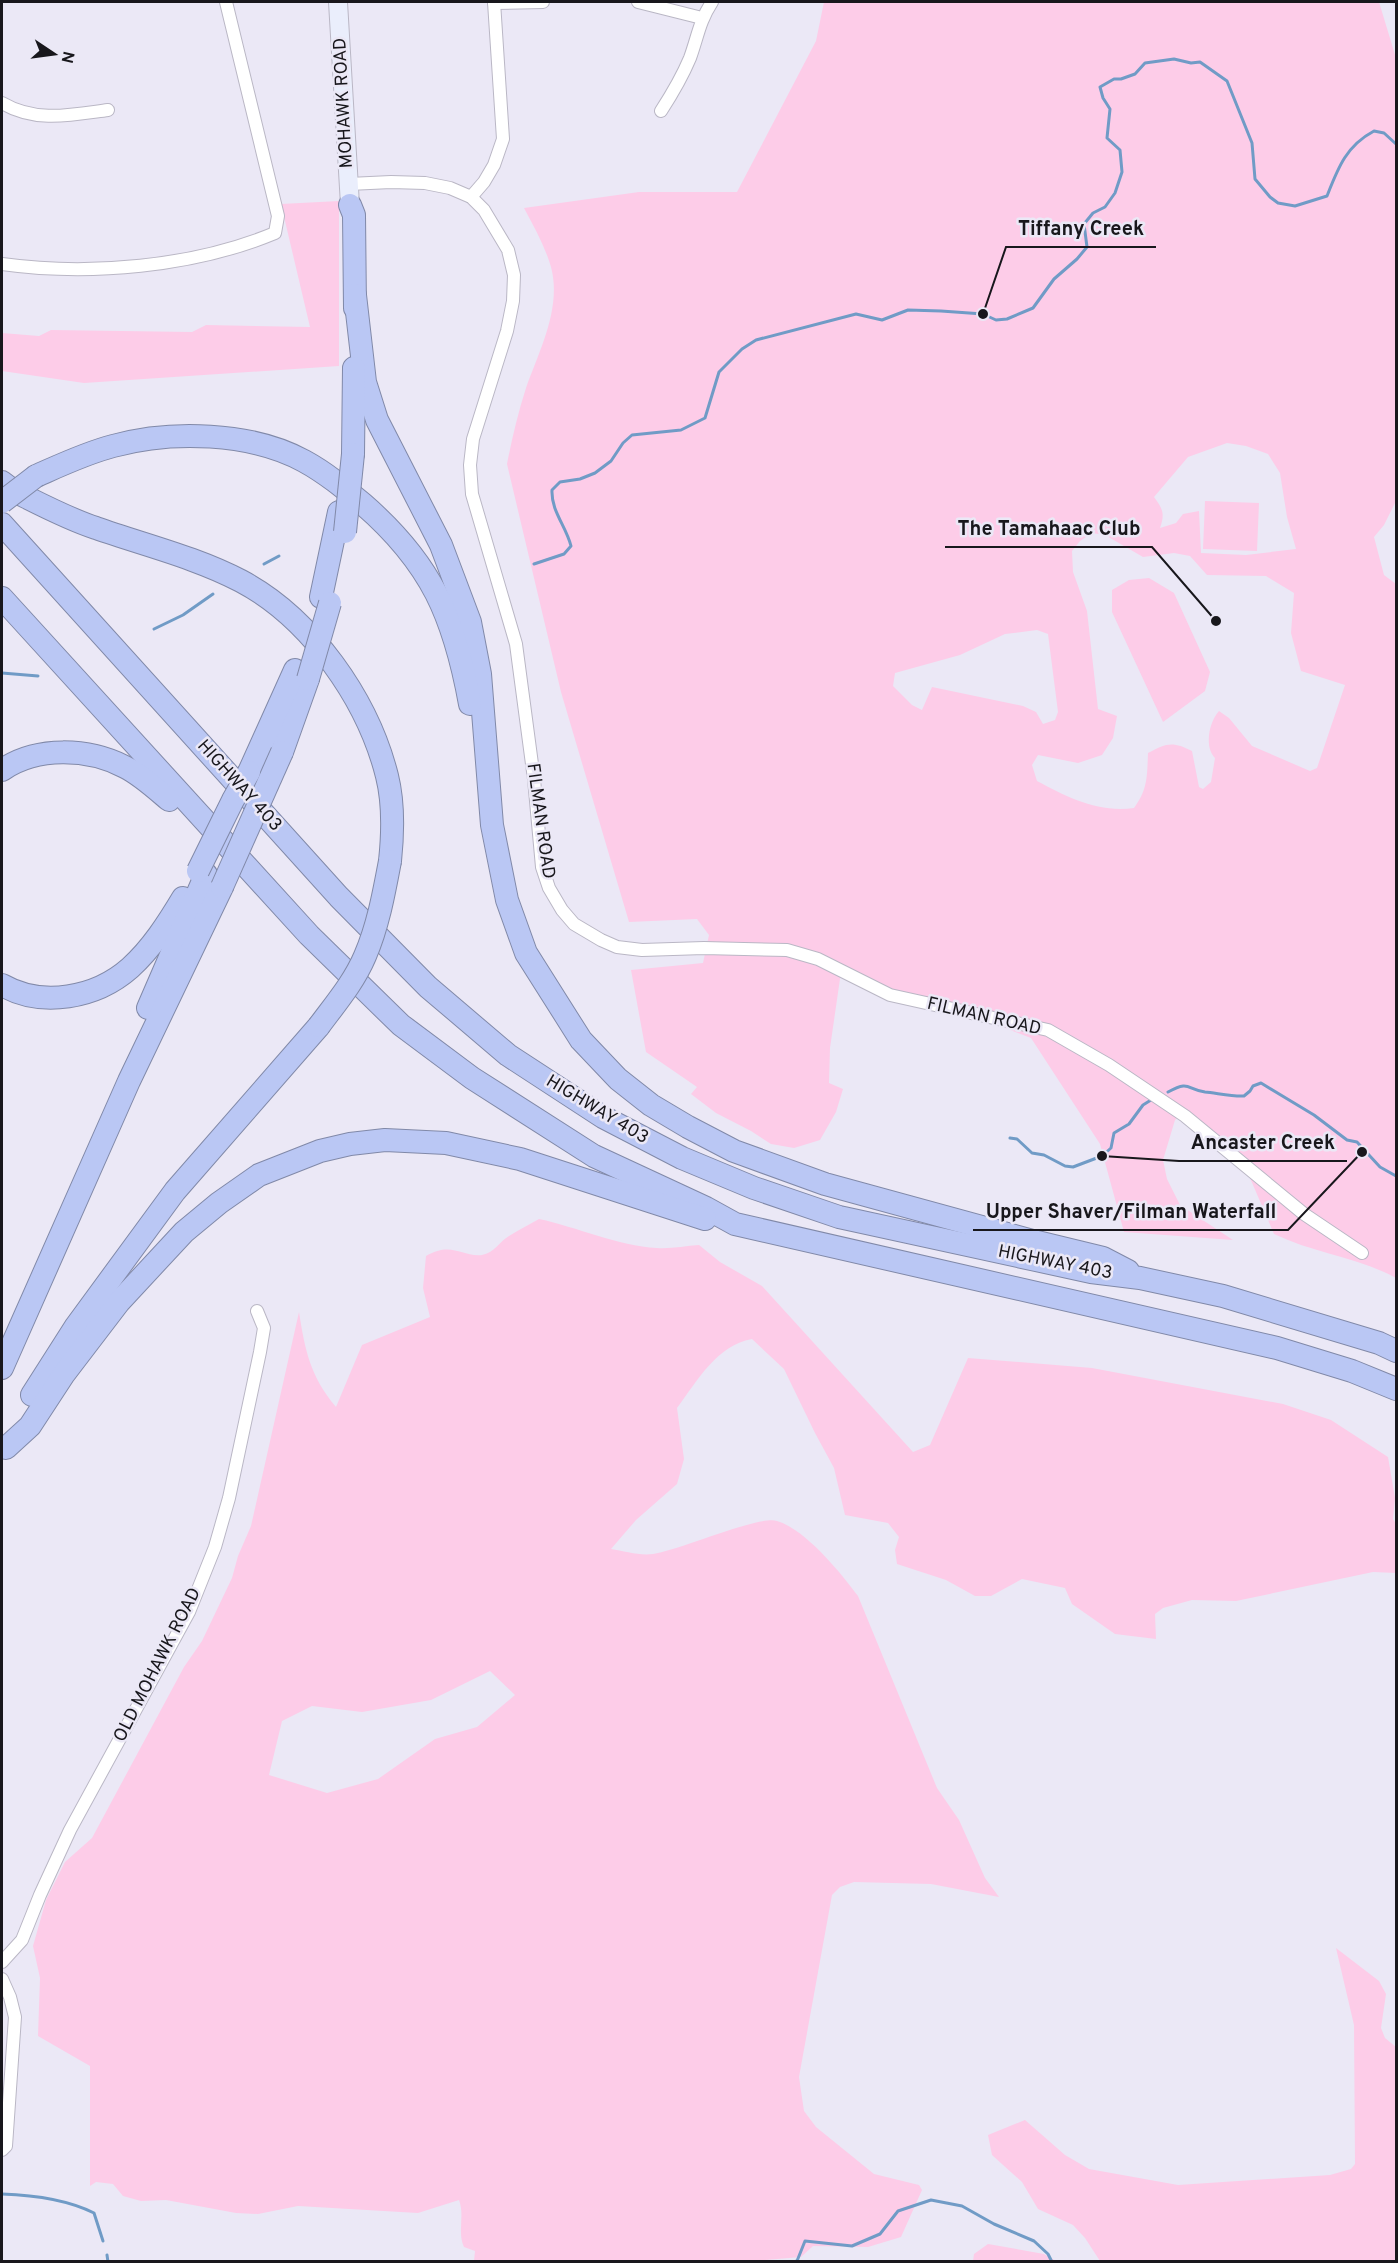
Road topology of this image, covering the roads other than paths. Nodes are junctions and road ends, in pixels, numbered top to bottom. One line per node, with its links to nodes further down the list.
1 (226, 2): 13 (street)
2 (338, 2): 11 (main road, MOHAWK ROAD)
3 (494, 2): 4 (street); 12 (street)
4 (543, 2)
5 (638, 2): 7 (street)
6 (712, 2): 7 (street)
7 (702, 18): 10 (street)
8 (2, 103): 9 (street)
9 (108, 110)
10 (661, 111)
11 (350, 194): 12 (street, FILMAN ROAD); 14 (highway); 15 (highway)
12 (471, 197): 27 (street, FILMAN ROAD)
13 (2, 264)
14 (355, 295): 15 (highway); 22 (highway)
15 (349, 451): 20 (highway, bridge)
16 (2, 482): 34 (highway, bridge)
17 (2, 502): 22 (highway, bridge)
18 (2, 524): 28 (highway, HIGHWAY 403)
19 (2, 598): 23 (highway, HIGHWAY 403)
20 (302, 674): 24 (highway, bridge); 24 (highway, bridge)
21 (2, 770): 23 (highway)
22 (488, 787): 28 (highway)
23 (230, 848): 26 (highway, HIGHWAY 403)
24 (209, 877): 25 (highway); 30 (highway); 32 (highway)
25 (2, 985)
26 (735, 1224): 33 (highway, HIGHWAY 403); 34 (highway)
27 (1362, 1253)
28 (1140, 1278): 31 (highway, HIGHWAY 403)
29 (257, 1311): 35 (street, OLD MOHAWK ROAD)
30 (2, 1336)
31 (1396, 1352)
32 (2, 1368)
33 (1396, 1389)
34 (4, 1452)
35 (2, 1962)
36 (2, 1978): 37 (street)
37 (2, 2150)

